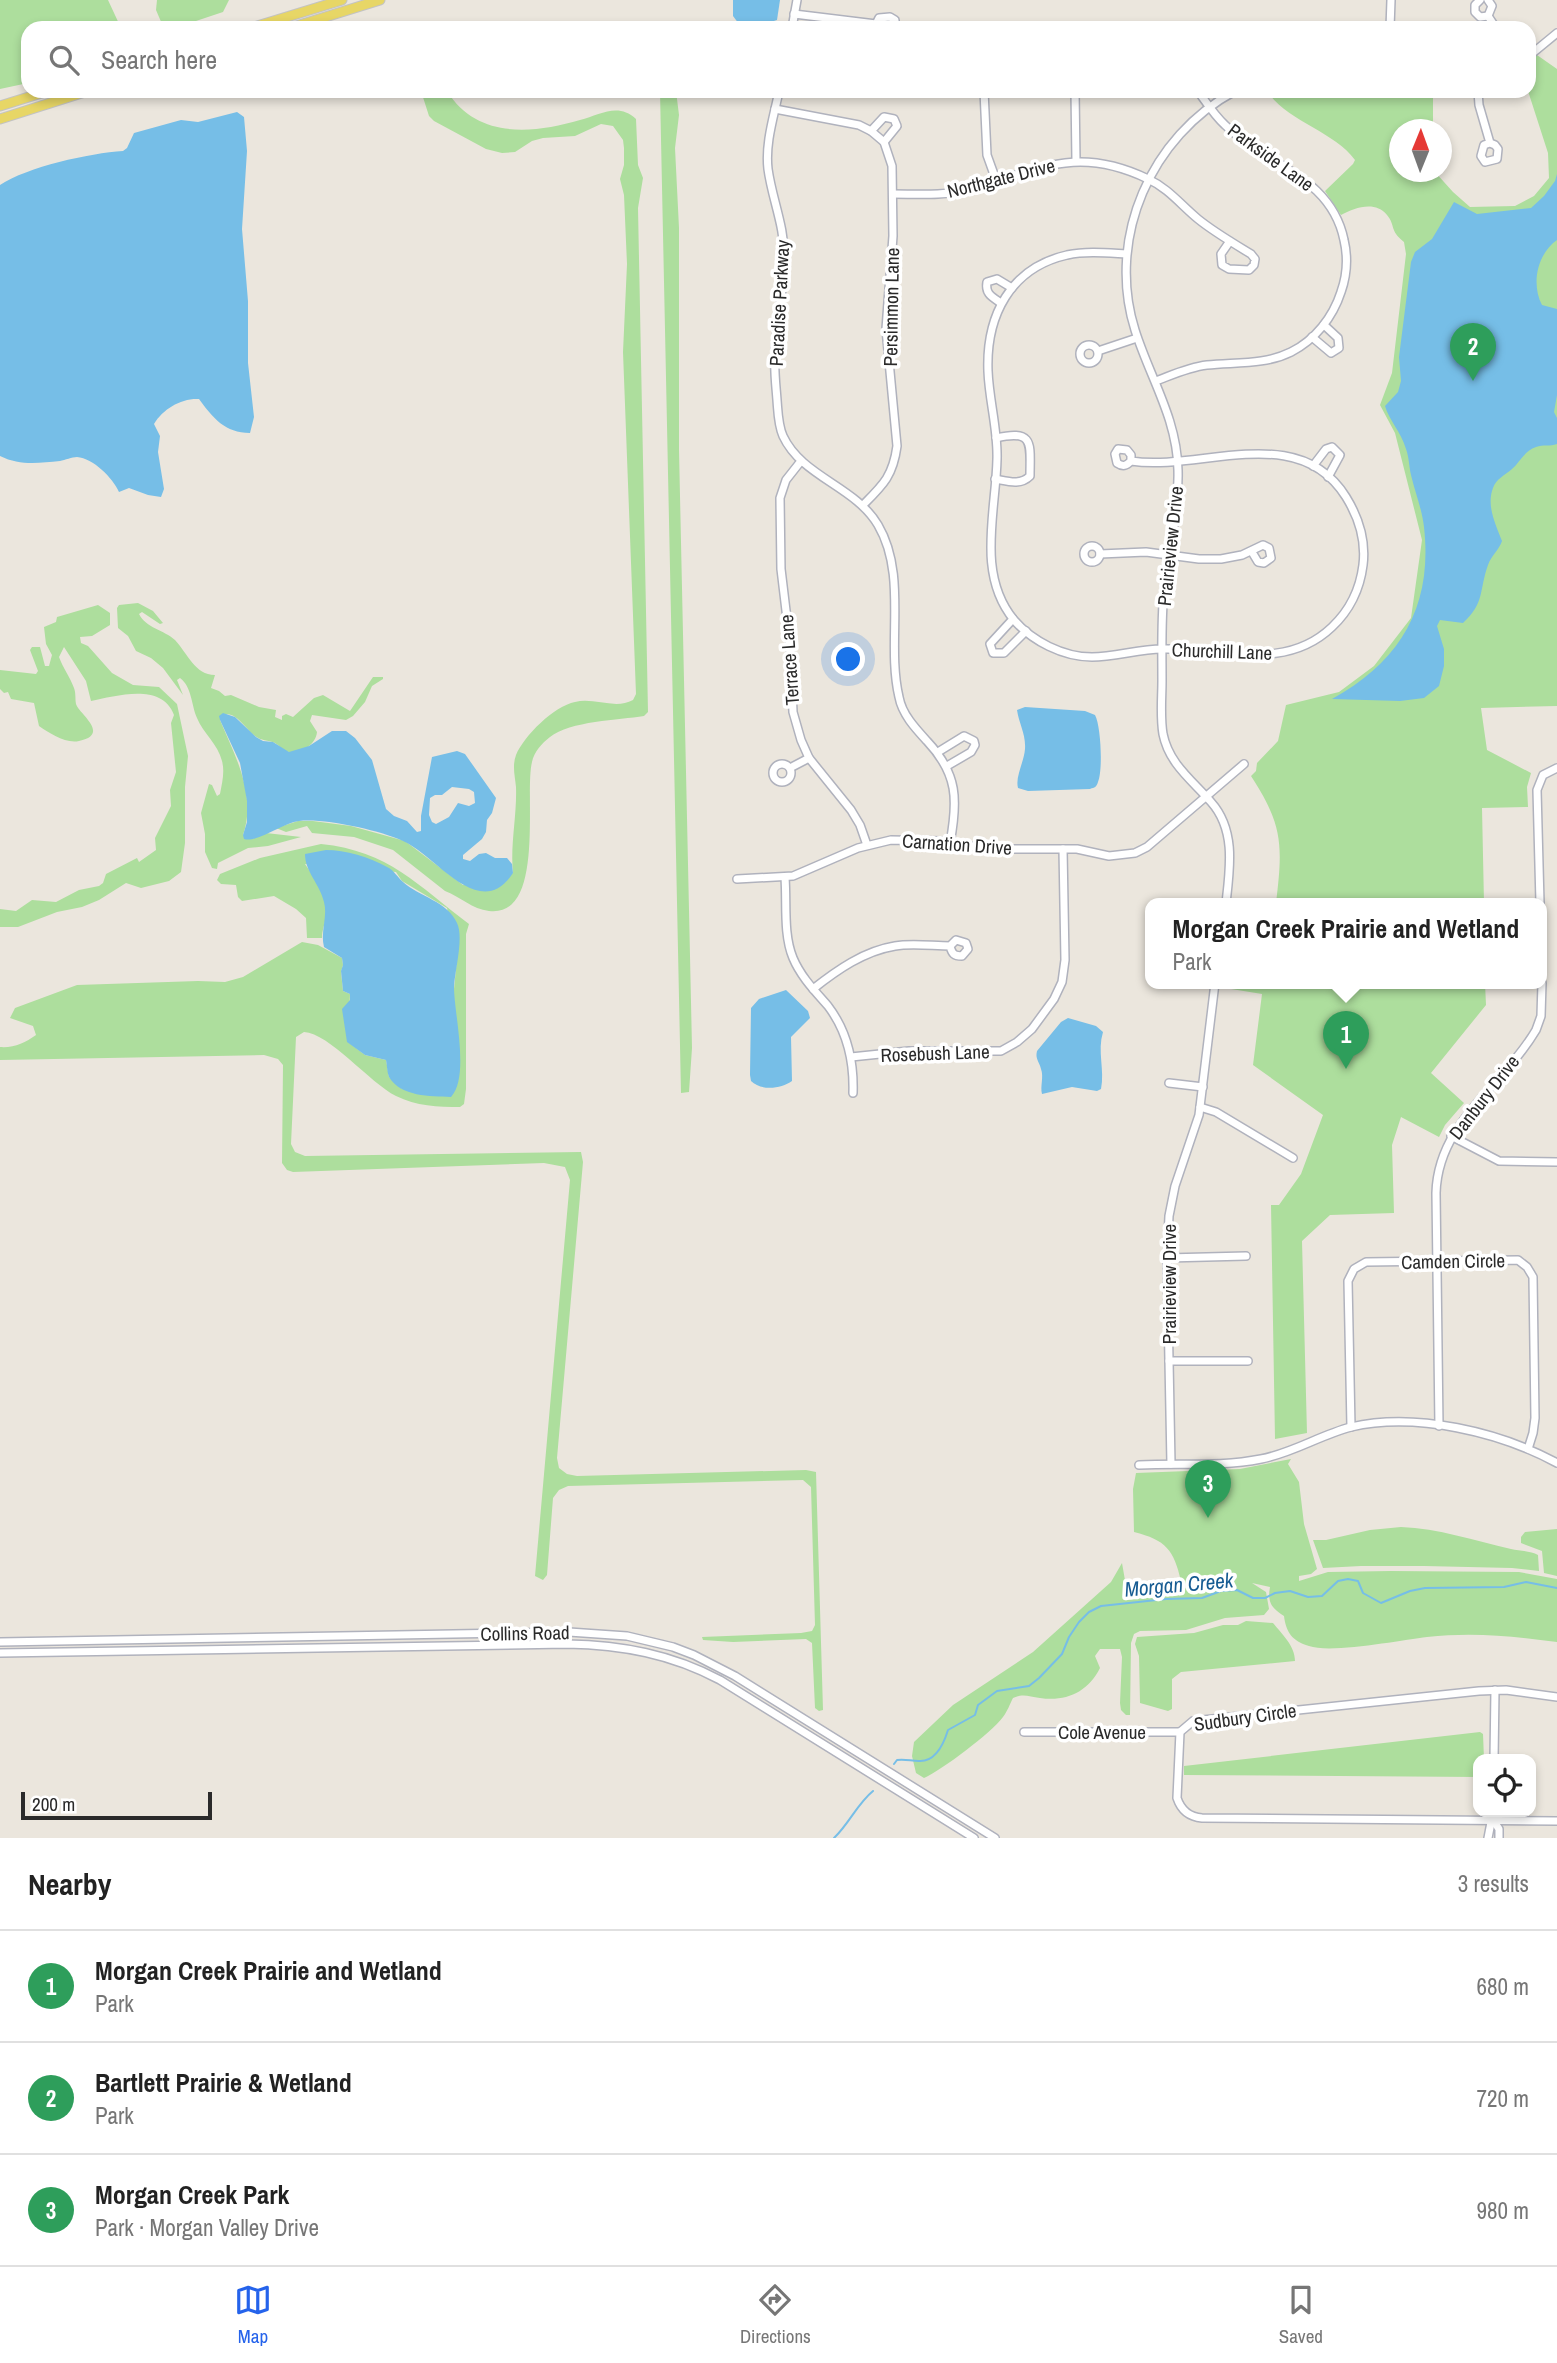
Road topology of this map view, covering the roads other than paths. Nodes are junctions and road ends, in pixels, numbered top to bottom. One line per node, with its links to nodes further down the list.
1 (342, 0): 9 (main road)
2 (380, 0): 10 (main road)
3 (1391, 0): 15 (street)
4 (1480, 0): 8 (street)
5 (1488, 0): 8 (street)
6 (796, 2): 7 (street)
7 (794, 14): 11 (street); 12 (street)
8 (1488, 16): 16 (street)
9 (274, 21)
10 (312, 21)
11 (793, 21)
12 (842, 21)
13 (878, 21): 14 (street)
14 (895, 21)
15 (1390, 21)
16 (1491, 21)
17 (1557, 33): 18 (street)
18 (1536, 50)
19 (26, 98): 27 (main road)
20 (66, 98): 30 (main road)
21 (777, 98): 29 (street, Paradise Parkway)
22 (984, 98): 36 (street)
23 (1075, 98): 34 (street)
24 (1203, 98): 28 (street, Parkside Lane)
25 (1223, 98): 28 (street, Prairieview Drive)
26 (1479, 98): 33 (street)
27 (0, 106)
28 (1209, 107): 35 (street, Prairieview Drive); 42 (street, Parkside Lane)
29 (775, 109): 31 (street); 48 (street, Paradise Parkway)
30 (0, 119)
31 (871, 131): 32 (street); 32 (street, Persimmon Lane)
32 (884, 142): 37 (street, Persimmon Lane)
33 (1490, 143)
34 (1076, 161): 35 (street, Northgate Drive); 36 (street, Northgate Drive)
35 (1148, 179): 38 (street, Northgate Drive); 39 (street, Prairieview Drive)
36 (996, 180): 37 (street, Northgate Drive)
37 (893, 194): 54 (street, Persimmon Lane)
38 (1230, 241): 38 (street, Northgate Drive)
39 (1126, 254): 40 (street, Churchill Lane); 44 (street, Prairieview Drive)
40 (1012, 288): 41 (street, Churchill Lane); 41 (street)
41 (1001, 303): 47 (street, Churchill Lane)
42 (1324, 325): 43 (street, Parkside Lane); 43 (street)
43 (1312, 337): 46 (street, Parkside Lane)
44 (1137, 338): 45 (street); 46 (street, Prairieview Drive)
45 (1098, 351)
46 (1156, 381): 50 (street, Prairieview Drive)
47 (996, 438): 53 (street, Churchill Lane); 53 (street)
48 (801, 461): 54 (street, Paradise Parkway); 62 (street, Terrace Lane)
49 (1131, 461): 50 (street, Churchill Lane)
50 (1178, 461): 51 (street, Churchill Lane); 57 (street, Prairieview Drive)
51 (1313, 466): 52 (street, Churchill Lane); 52 (street)
52 (1328, 477): 60 (street, Churchill Lane)
53 (995, 479): 58 (street, Churchill Lane)
54 (863, 505): 61 (street, Paradise Parkway)
55 (1252, 552): 57 (street)
56 (1100, 554): 57 (street)
57 (1170, 555): 60 (street, Prairieview Drive)
58 (1013, 619): 59 (street, Churchill Lane); 59 (street)
59 (1026, 631): 60 (street, Churchill Lane)
60 (1162, 649): 67 (street, Prairieview Drive)
61 (938, 752): 64 (street, Paradise Parkway); 64 (street)
62 (809, 758): 65 (street); 69 (street, Terrace Lane)
63 (1244, 764): 67 (street, Carnation Drive)
64 (947, 766): 68 (street, Paradise Parkway)
65 (790, 768)
66 (1557, 768): 74 (street)
67 (1206, 796): 70 (street, Carnation Drive); 73 (street, Prairieview Drive)
68 (950, 843): 69 (street, Carnation Drive); 70 (street, Carnation Drive)
69 (867, 845): 71 (street, Carnation Drive)
70 (1063, 849): 79 (street, Rosebush Lane)
71 (785, 878): 72 (street, Carnation Drive); 76 (street)
72 (737, 879)
73 (1226, 898)
74 (1540, 898)
75 (950, 946): 76 (street)
76 (813, 989): 79 (street)
77 (1215, 989): 81 (street, Prairieview Drive)
78 (1542, 989): 84 (street, Danbury Drive)
79 (851, 1057): 82 (street)
80 (1169, 1083): 81 (street)
81 (1203, 1087): 83 (street, Prairieview Drive)
82 (853, 1093)
83 (1200, 1107): 85 (street); 88 (street, Prairieview Drive)
84 (1451, 1136): 86 (street); 89 (street, Danbury Drive)
85 (1293, 1158)
86 (1557, 1162)
87 (1246, 1256): 88 (street)
88 (1167, 1258): 90 (street, Prairieview Drive)
89 (1437, 1260): 92 (street, Danbury Drive); 93 (street, Camden Circle); 94 (street, Camden Circle)
90 (1169, 1361): 91 (street); 96 (street, Prairieview Drive)
91 (1248, 1361)
92 (1439, 1426): 93 (street); 94 (street)
93 (1351, 1427): 96 (street)
94 (1528, 1449): 95 (street)
95 (1557, 1463)
96 (1171, 1464): 97 (street)
97 (1139, 1465)
98 (0, 1642): 111 (street, Collins Road)
99 (0, 1654): 110 (street, Collins Road)
100 (1495, 1690): 101 (street, Sudbury Circle); 103 (street, Sudbury Circle); 104 (street)
101 (1557, 1697)
102 (1024, 1732): 103 (street, Cole Avenue)
103 (1180, 1732): 105 (street, Sudbury Circle)
104 (1494, 1754)
105 (1473, 1816)
106 (1493, 1817): 112 (street)
107 (1493, 1817): 113 (street)
108 (1506, 1817): 109 (street, Sudbury Circle)
109 (1557, 1821)
110 (974, 1838)
111 (995, 1838)
112 (1488, 1838)
113 (1499, 1838)

